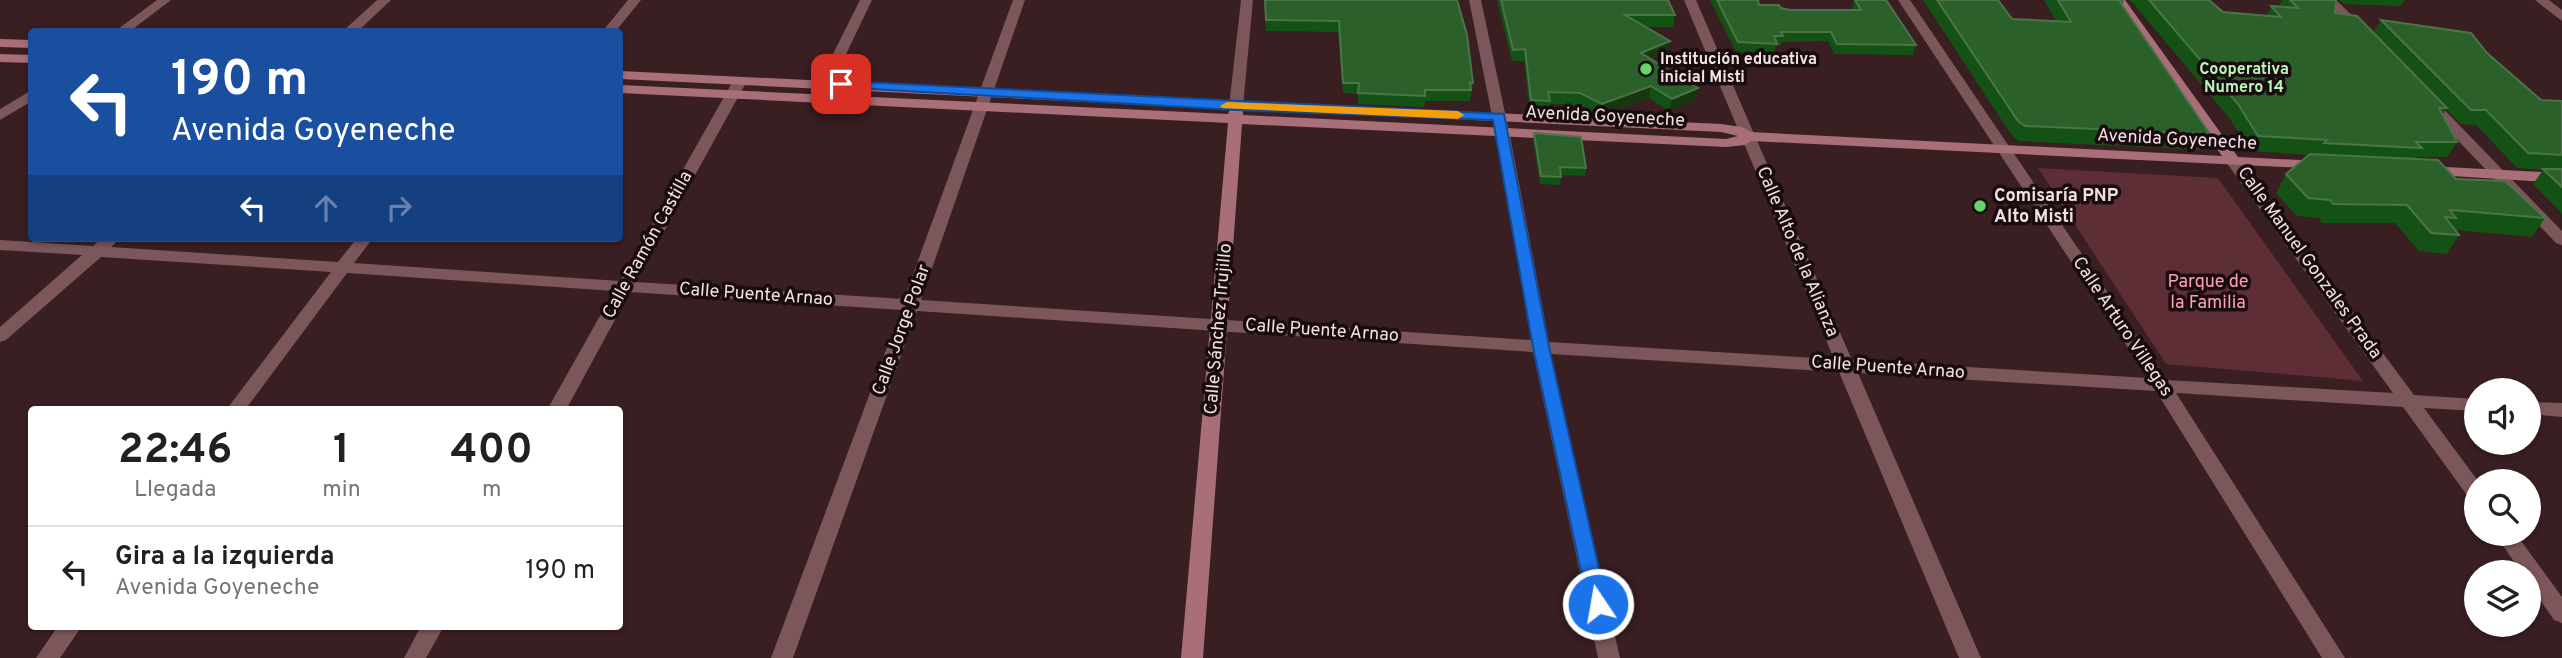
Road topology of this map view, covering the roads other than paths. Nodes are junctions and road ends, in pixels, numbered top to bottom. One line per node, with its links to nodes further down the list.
1 (165, 0): 14 (street)
2 (385, 0): 15 (street)
3 (635, 0): 16 (street)
4 (866, 0): 23 (street)
5 (1019, 0): 29 (street, Calle Jorge Polar)
6 (1247, 0): 30 (street, Calle Sánchez Trujillo)
7 (1475, 0): 32 (street)
8 (1690, 0): 33 (street, Calle Alto de la Alianza)
9 (1904, 0): 34 (street, Calle Arturo Villegas)
10 (2118, 0): 35 (main road, Calle Manuel Gonzales Prada)
11 (2329, 0): 17 (street)
12 (2541, 0): 13 (street)
13 (2562, 17)
14 (126, 28)
15 (353, 28)
16 (611, 28)
17 (2368, 40)
18 (0, 43): 19 (main road)
19 (28, 44)
20 (0, 58): 21 (main road)
21 (28, 59)
22 (623, 75): 24 (main road, Avenida Goyeneche)
23 (825, 83): 24 (main road, Avenida Goyeneche); 28 (street); 29 (main road, Avenida Goyeneche)
24 (736, 88): 25 (main road, Avenida Goyeneche); 28 (main road, Avenida Goyeneche); 46 (street, Calle Ramón Castilla)
25 (623, 89)
26 (2417, 89): 38 (street)
27 (28, 97): 31 (street)
28 (818, 98): 29 (main road, Avenida Goyeneche)
29 (984, 99): 30 (main road, Avenida Goyeneche); 47 (street, Calle Jorge Polar)
30 (1236, 113): 32 (main road, Avenida Goyeneche); 48 (main road, Calle Sánchez Trujillo)
31 (0, 116)
32 (1501, 124): 33 (main road, Avenida Goyeneche); 50 (street)
33 (1748, 136): 34 (main road, Avenida Goyeneche); 51 (street, Calle Alto de la Alianza)
34 (2006, 150): 35 (main road, Avenida Goyeneche); 52 (street, Calle Arturo Villegas)
35 (2234, 162): 36 (main road, Avenida Goyeneche); 53 (street, Calle Manuel Gonzales Prada)
36 (2336, 167)
37 (2405, 170): 38 (main road)
38 (2501, 175): 39 (main road); 40 (street)
39 (2562, 178)
40 (2562, 240)
41 (107, 242): 44 (street)
42 (362, 242): 45 (street)
43 (0, 245): 44 (street, Calle Puente Arnao)
44 (96, 252): 45 (street, Calle Puente Arnao); 49 (street)
45 (342, 268): 46 (street, Calle Puente Arnao); 55 (street)
46 (625, 287): 47 (street, Calle Puente Arnao); 56 (street, Calle Ramón Castilla)
47 (911, 305): 48 (street, Calle Puente Arnao); 66 (street, Calle Jorge Polar)
48 (1221, 324): 50 (street, Calle Puente Arnao); 67 (main road, Calle Sánchez Trujillo)
49 (0, 336)
50 (1541, 347): 51 (street, Calle Puente Arnao); 68 (street)
51 (1845, 365): 52 (street, Calle Puente Arnao); 69 (street, Calle Alto de la Alianza)
52 (2162, 386): 53 (street, Calle Puente Arnao); 70 (street, Calle Arturo Villegas)
53 (2412, 401): 54 (street, Calle Puente Arnao); 59 (street, Calle Manuel Gonzales Prada)
54 (2464, 404)
55 (238, 406)
56 (558, 406)
57 (2541, 409): 58 (street)
58 (2562, 410)
59 (2464, 476)
60 (2514, 546): 61 (street)
61 (2562, 614)
62 (68, 630): 64 (street)
63 (431, 630): 65 (street)
64 (47, 658)
65 (415, 658)
66 (782, 658)
67 (1192, 658)
68 (1609, 658)
69 (1970, 658)
70 (2334, 658)

